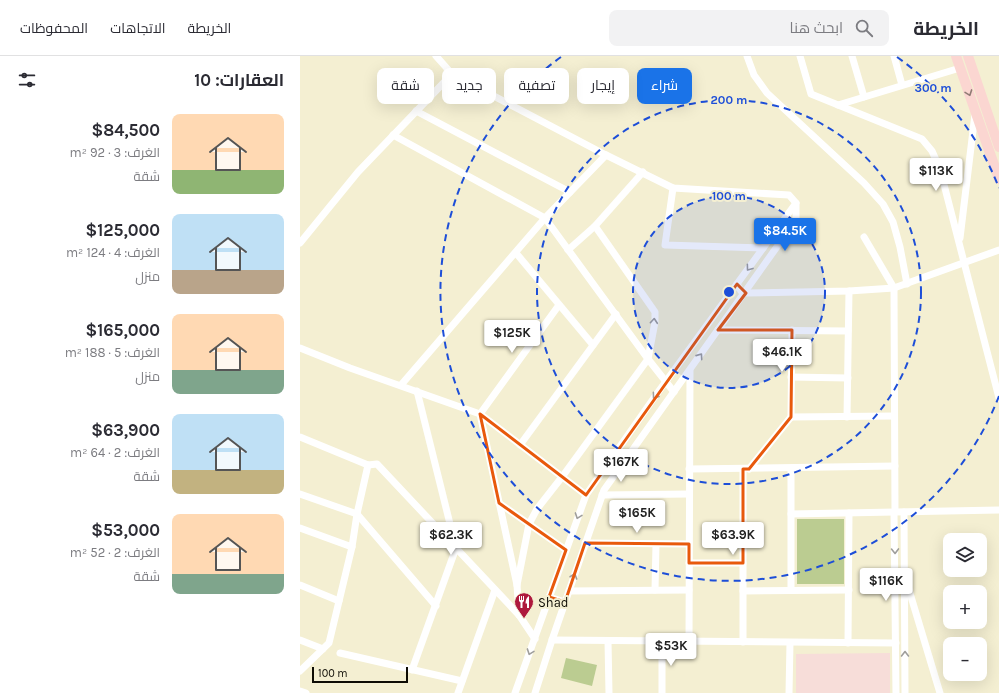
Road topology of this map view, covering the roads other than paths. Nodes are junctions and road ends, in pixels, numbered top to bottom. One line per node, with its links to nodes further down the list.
1 (436, 56): 8 (street)
2 (747, 56): 36 (street)
3 (800, 56): 14 (street)
4 (852, 56): 13 (street)
5 (894, 56): 11 (street)
6 (956, 56): 9 (street)
7 (968, 56): 18 (street)
8 (447, 68)
9 (960, 68): 11 (street); 16 (street, one-way to 16)
10 (442, 84): 15 (street)
11 (902, 85): 13 (street)
12 (496, 97): 19 (street)
13 (864, 97): 14 (street)
14 (838, 105): 29 (street)
15 (416, 111): 17 (street); 23 (street)
16 (975, 111): 21 (street); 29 (street)
17 (393, 135): 25 (street); 28 (street)
18 (999, 147)
19 (606, 154): 20 (street); 23 (street)
20 (643, 172): 22 (street); 26 (street)
21 (999, 179)
22 (673, 188): 24 (street); 30 (street)
23 (570, 192): 25 (street)
24 (796, 203): 30 (street); 39 (street)
25 (545, 218): 31 (street); 33 (street)
26 (595, 226): 31 (street); 47 (street, one-way to 26)
27 (864, 237): 37 (street)
28 (300, 242)
29 (959, 243): 34 (street)
30 (763, 248): 35 (street, one-way to 35)
31 (568, 250): 41 (street)
32 (999, 250): 34 (street)
33 (516, 253): 40 (street); 53 (street)
34 (964, 262): 36 (street); 51 (street)
35 (737, 284): 39 (street); 52 (street)
36 (907, 284): 37 (street)
37 (894, 288): 38 (street); 59 (street)
38 (849, 291): 39 (street); 44 (street)
39 (746, 293): 42 (street)
40 (559, 305): 45 (street); 57 (street)
41 (616, 314): 45 (street); 47 (street)
42 (718, 330): 43 (street); 48 (street, one-way to 42)
43 (792, 330): 44 (street); 49 (street)
44 (848, 330): 50 (street)
45 (593, 345): 62 (street)
46 (300, 348): 53 (street)
47 (648, 359): 52 (street); 68 (street)
48 (690, 371): 55 (street); 67 (street)
49 (791, 377): 50 (street); 58 (street)
50 (848, 378): 60 (street)
51 (996, 378): 56 (street)
52 (665, 382): 55 (street); 71 (street, one-way to 71)
53 (401, 386): 54 (street)
54 (417, 391): 57 (street); 86 (street)
55 (674, 392): 72 (street)
56 (999, 398)
57 (480, 414): 62 (street); 73 (street)
58 (791, 416): 60 (street); 66 (street)
59 (894, 416): 60 (street); 64 (street)
60 (847, 417)
61 (300, 437): 63 (street)
62 (520, 445): 68 (street)
63 (368, 465): 78 (street); 86 (street)
64 (895, 466): 65 (street); 75 (street)
65 (791, 468): 66 (street); 79 (street)
66 (746, 469): 67 (street); 89 (street)
67 (689, 470): 70 (street)
68 (562, 478): 71 (street); 80 (street)
69 (300, 494): 78 (street)
70 (690, 494): 72 (street); 84 (street)
71 (586, 495): 87 (street, one-way to 87)
72 (602, 495): 82 (street)
73 (500, 503): 80 (street); 92 (street)
74 (999, 510): 76 (street)
75 (895, 512): 76 (street); 77 (street); 114 (street, one-way to 114)
76 (904, 512): 90 (street)
77 (849, 513): 79 (street); 97 (street)
78 (357, 514): 85 (street); 103 (street)
79 (791, 514): 96 (street)
80 (530, 524): 87 (street); 92 (street)
81 (300, 528): 85 (street)
82 (585, 543): 83 (street); 98 (street, one-way to 82)
83 (656, 544): 84 (street); 94 (street)
84 (689, 544): 88 (street)
85 (352, 547): 101 (street)
86 (456, 548): 93 (street); 103 (street)
87 (566, 550): 100 (street)
88 (689, 563): 89 (street); 95 (street)
89 (742, 563): 99 (street)
90 (904, 575): 129 (street, one-way to 90); 130 (street)
91 (300, 585): 101 (street)
92 (517, 585): 104 (street)
93 (495, 590): 104 (street); 119 (street)
94 (655, 590): 95 (street); 98 (street)
95 (689, 590): 110 (street)
96 (791, 590): 97 (street); 99 (street)
97 (849, 590): 113 (street)
98 (569, 591): 102 (street)
99 (742, 591): 111 (street)
100 (549, 598): 102 (street); 105 (street)
101 (339, 601): 115 (street)
102 (565, 602): 107 (street)
103 (436, 606): 117 (street)
104 (519, 615): 105 (street)
105 (535, 639): 123 (street, one-way to 123)
106 (300, 640): 115 (street)
107 (552, 640): 108 (street); 124 (street)
108 (608, 641): 109 (street); 125 (street)
109 (662, 642): 110 (street); 126 (street)
110 (689, 642): 111 (street)
111 (742, 642): 112 (street)
112 (790, 643): 113 (street); 127 (street)
113 (848, 643): 114 (street)
114 (896, 643): 128 (street)
115 (322, 649): 118 (street)
116 (340, 653): 117 (street)
117 (412, 670): 119 (street)
118 (300, 671)
119 (462, 681): 122 (street)
120 (300, 692): 121 (street)
121 (306, 693)
122 (458, 693)
123 (515, 693)
124 (535, 693)
125 (609, 693)
126 (662, 693)
127 (789, 693)
128 (896, 693)
129 (905, 693)
130 (940, 693)

